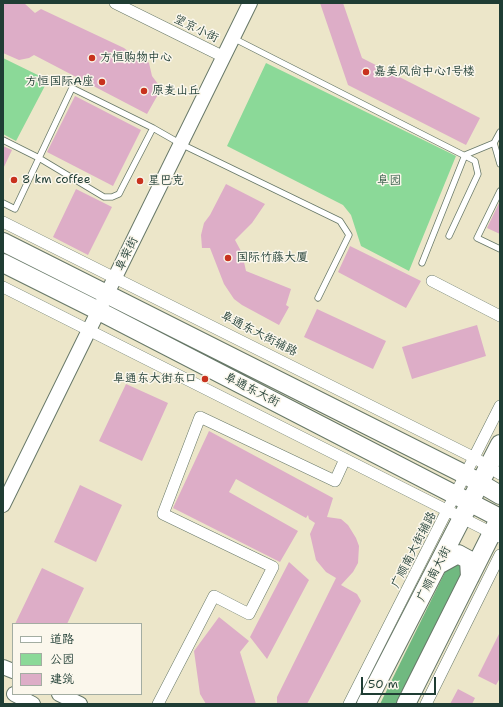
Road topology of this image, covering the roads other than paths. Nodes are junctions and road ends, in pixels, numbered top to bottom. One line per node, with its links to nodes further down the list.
1 (114, 3): 4 (street, 望京小街)
2 (250, 3): 3 (street, 阜荣街)
3 (233, 38): 4 (street, 阜荣街); 10 (lane)
4 (224, 57): 9 (street, 阜荣街)
5 (152, 128): 9 (lane); 11 (lane); 11 (lane)
6 (500, 132): 8 (lane)
7 (3, 140): 11 (lane)
8 (494, 143): 10 (lane); 12 (lane)
9 (181, 144): 21 (street, 阜荣街); 25 (lane)
10 (465, 155): 16 (lane); 20 (lane)
11 (39, 158): 14 (lane)
12 (500, 164)
13 (500, 191): 18 (lane)
14 (3, 204)
15 (3, 222): 21 (street, 阜通东大街辅路)
16 (449, 236)
17 (3, 242): 24 (main road, 阜通东大街)
18 (500, 249)
19 (3, 263): 26 (main road, 阜通东大街)
20 (422, 263)
21 (116, 277): 24 (street, 阜荣街); 32 (street, 阜通东大街辅路)
22 (432, 282): 27 (street)
23 (3, 287): 28 (street)
24 (107, 294): 26 (street, 阜荣街); 32 (main road, 阜通东大街)
25 (318, 298)
26 (99, 311): 28 (street, 阜荣街); 35 (main road, 阜通东大街)
27 (500, 316)
28 (89, 331): 31 (street); 34 (street, 阜荣街)
29 (500, 406): 32 (street)
30 (500, 444): 32 (main road, 广顺南大街)
31 (346, 459): 35 (street); 48 (street)
32 (482, 471): 33 (main road, 阜通东大街); 35 (main road, 广顺南大街)
33 (500, 495)
34 (3, 505)
35 (459, 507): 36 (main road, 阜通东大街); 38 (main road, 广顺南大街); 49 (street, 广顺南大街辅路)
36 (498, 524): 39 (main road)
37 (500, 555): 52 (street)
38 (440, 564): 39 (main road); 50 (main road, 广顺南大街)
39 (470, 577): 51 (main road)
40 (3, 667): 41 (street)
41 (12, 672)
42 (3, 688): 43 (street)
43 (12, 693)
44 (15, 695): 46 (street)
45 (61, 695): 47 (street)
46 (33, 704)
47 (80, 704)
48 (158, 704)
49 (349, 704)
50 (366, 704)
51 (406, 704)
52 (426, 704)

